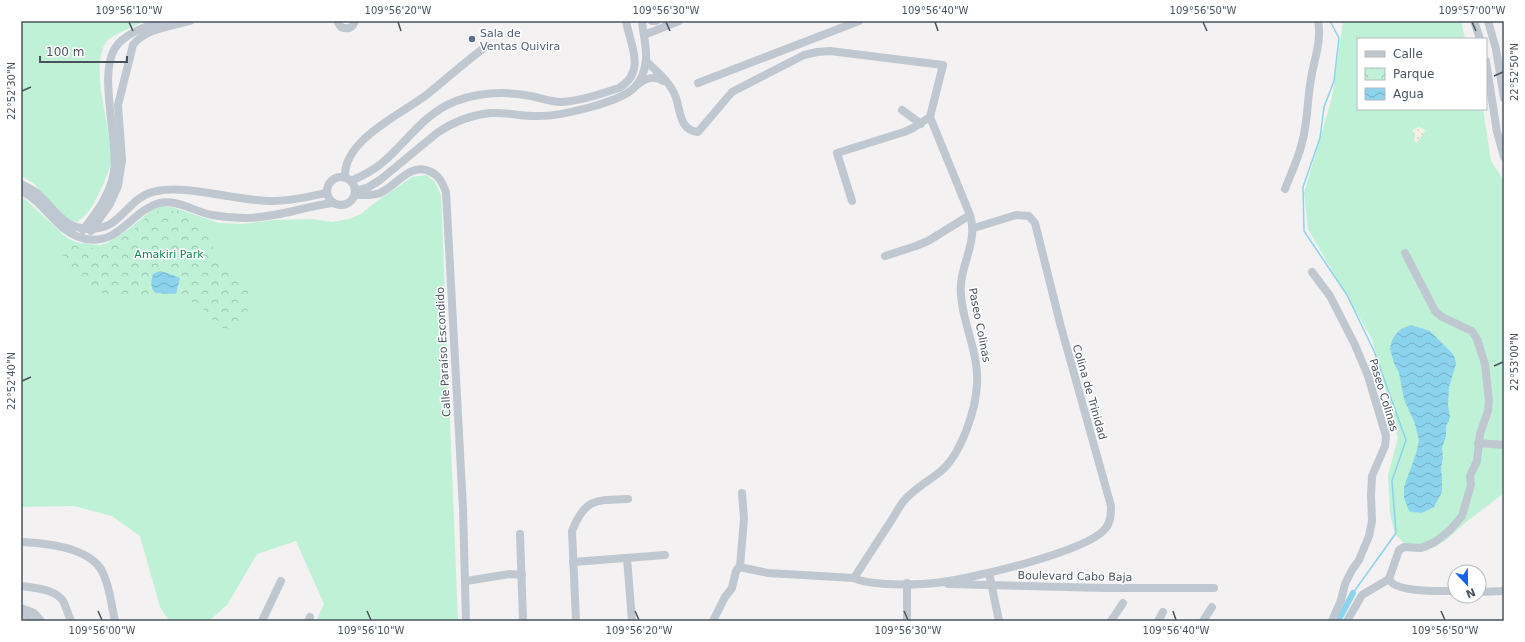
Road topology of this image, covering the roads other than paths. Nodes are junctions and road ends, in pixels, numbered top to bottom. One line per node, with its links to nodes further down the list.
1 (163, 21): 38 (street)
2 (190, 21): 36 (street)
3 (337, 21): 4 (street)
4 (355, 21)
5 (626, 21): 27 (street)
6 (642, 21): 14 (street)
7 (652, 21): 8 (street)
8 (656, 21)
9 (680, 21): 14 (street)
10 (859, 21): 20 (street)
11 (1318, 21): 29 (street)
12 (1474, 21): 15 (street)
13 (1488, 21): 22 (street)
14 (644, 35): 17 (street)
15 (1480, 38)
16 (484, 48): 27 (street)
17 (646, 61): 19 (street); 21 (street)
18 (1487, 68): 26 (street)
19 (668, 83): 21 (street); 24 (street)
20 (698, 83)
21 (635, 87): 32 (street)
22 (1504, 98)
23 (902, 110): 25 (street)
24 (930, 116): 25 (street); 35 (street)
25 (921, 124): 33 (street)
26 (1504, 157)
27 (348, 179): 31 (street); 32 (street)
28 (21, 184): 38 (street)
29 (1285, 189)
30 (21, 191): 39 (street)
31 (326, 193): 34 (street); 36 (street)
32 (355, 193): 34 (street); 60 (street, Calle Paraíso Escondido)
33 (852, 201)
34 (332, 203): 40 (street)
35 (970, 215): 37 (street); 42 (street)
36 (93, 228): 38 (street); 40 (street)
37 (974, 228): 50 (street, Colina de Trinidad); 57 (street, Paseo Colinas)
38 (84, 229): 39 (street)
39 (77, 237): 40 (street)
40 (87, 240)
41 (1405, 253): 44 (street)
42 (886, 256)
43 (1312, 272): 89 (street, Paseo Colinas)
44 (1478, 443): 45 (street); 58 (street)
45 (1504, 445)
46 (742, 493): 54 (street)
47 (628, 499): 53 (street)
48 (520, 534): 56 (street)
49 (21, 542): 77 (street)
50 (1064, 550): 55 (street, Boulevard Cabo Baja)
51 (665, 555): 52 (street)
52 (627, 558): 53 (street); 82 (street)
53 (573, 562): 81 (street)
54 (740, 567): 57 (street, Boulevard Cabo Baja); 83 (street)
55 (989, 573): 62 (street, Boulevard Cabo Baja); 64 (street)
56 (522, 575): 60 (street); 80 (street)
57 (854, 578): 61 (street, Boulevard Cabo Baja)
58 (1389, 579): 66 (street); 90 (street)
59 (281, 581): 78 (street)
60 (466, 581): 79 (street, Calle Paraíso Escondido)
61 (907, 583): 62 (street, Boulevard Cabo Baja); 84 (street)
62 (936, 583): 64 (street, Boulevard Cabo Baja)
63 (21, 586): 76 (street)
64 (992, 586): 65 (street, Boulevard Cabo Baja); 85 (street)
65 (1214, 588)
66 (1447, 591)
67 (1504, 591): 68 (street)
68 (1487, 592)
69 (1123, 603): 86 (street)
70 (1212, 607): 88 (street)
71 (21, 608): 75 (street)
72 (1164, 612): 87 (street)
73 (21, 614): 74 (street)
74 (31, 621)
75 (41, 621)
76 (71, 621)
77 (115, 621)
78 (262, 621)
79 (466, 621)
80 (523, 621)
81 (576, 621)
82 (632, 621)
83 (713, 621)
84 (907, 621)
85 (999, 621)
86 (1111, 621)
87 (1158, 621)
88 (1203, 621)
89 (1332, 621)
90 (1347, 621)

